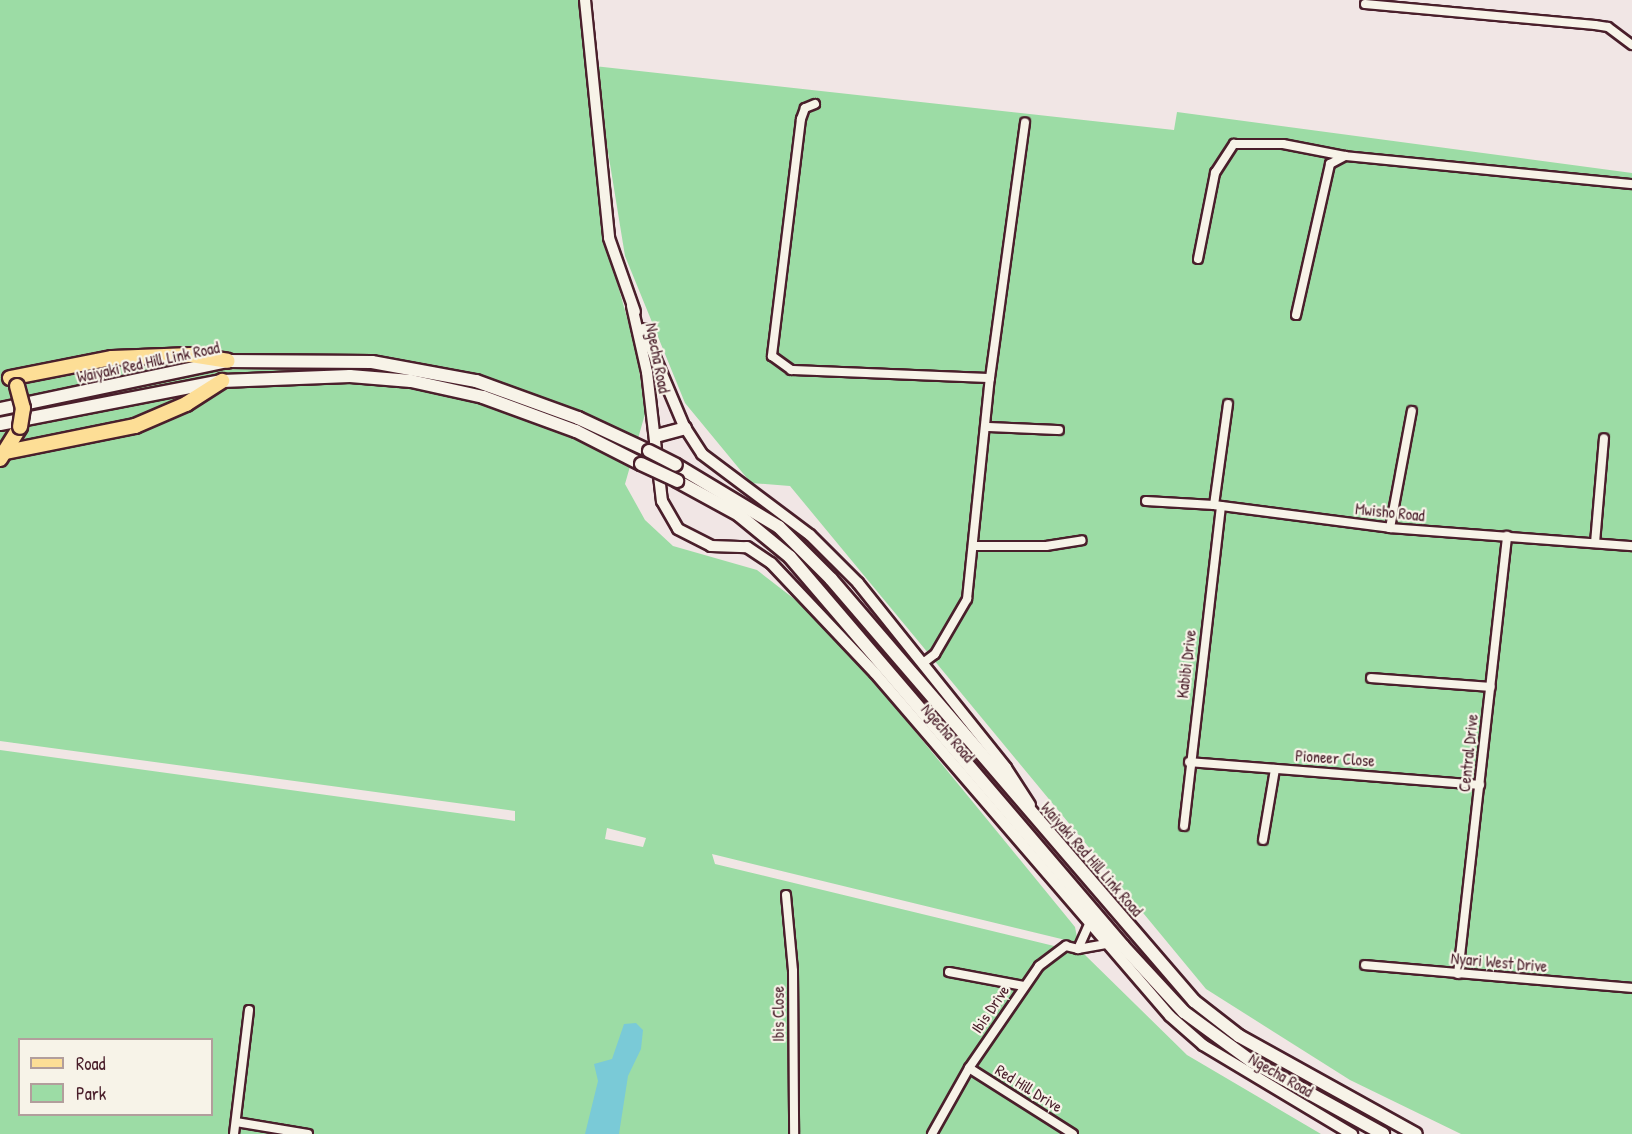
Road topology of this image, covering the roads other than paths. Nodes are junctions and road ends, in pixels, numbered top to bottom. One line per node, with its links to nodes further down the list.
1 (585, 0): 9 (street, Ngecha Road)
2 (1365, 4): 3 (street)
3 (1632, 45)
4 (815, 104): 13 (street)
5 (1025, 122): 13 (street)
6 (1345, 156): 7 (street); 8 (street); 10 (street)
7 (1632, 184)
8 (1198, 259)
9 (632, 306): 20 (street, Ngecha Road); 22 (street, Ngecha Road)
10 (1296, 315)
11 (228, 361): 12 (main road); 16 (main road, Waiyaki Red Hill Link Road); 40 (main road, Waiyaki Red Hill Link Road, bridge)
12 (9, 378): 24 (main road, bridge)
13 (990, 378): 19 (street)
14 (222, 381): 18 (main road, Waiyaki Red Hill Link Road); 24 (main road); 39 (main road, Waiyaki Red Hill Link Road, bridge)
15 (1228, 404): 26 (street, Kabibi Drive)
16 (0, 408)
17 (1412, 411): 27 (street)
18 (0, 424)
19 (987, 427): 21 (street); 31 (street)
20 (685, 428): 22 (main road); 33 (street, Ngecha Road)
21 (1059, 430)
22 (656, 436): 39 (street, Ngecha Road)
23 (1604, 438): 30 (street)
24 (3, 456)
25 (1146, 501): 26 (street, Mwisho Road)
26 (1218, 505): 27 (street, Mwisho Road); 36 (street, Kabibi Drive)
27 (1390, 528): 28 (street, Mwisho Road)
28 (1507, 536): 30 (street, Mwisho Road); 35 (street, Central Drive)
29 (1082, 540): 31 (street)
30 (1594, 543): 32 (street, Mwisho Road)
31 (973, 546): 33 (street)
32 (1632, 546)
33 (923, 663): 40 (street, Ngecha Road)
34 (1371, 678): 35 (street)
35 (1491, 687): 38 (street, Central Drive)
36 (1189, 762): 37 (street, Pioneer Close); 41 (street, Kabibi Drive)
37 (1275, 769): 38 (street, Pioneer Close); 42 (street)
38 (1480, 785): 49 (street, Central Drive)
39 (1002, 812): 44 (street, Ngecha Road); 61 (main road, Waiyaki Red Hill Link Road)
40 (1042, 825): 62 (main road, Waiyaki Red Hill Link Road)
41 (1184, 826)
42 (1263, 840)
43 (786, 895): 57 (street, Ibis Close)
44 (1089, 924): 45 (street, Ngecha Road); 46 (street)
45 (1105, 944): 46 (street, Ibis Drive); 60 (street, Ngecha Road)
46 (1078, 949): 50 (street, Ibis Drive)
47 (1365, 965): 49 (street, Nyari West Drive)
48 (950, 972): 50 (street)
49 (1458, 974): 51 (street, Nyari West Drive)
50 (1024, 986): 53 (street, Ibis Drive)
51 (1632, 988)
52 (249, 1010): 54 (street)
53 (969, 1068): 58 (street, Ibis Drive); 59 (street, Red Hill Drive)
54 (236, 1122): 55 (street); 56 (street)
55 (234, 1134)
56 (308, 1134)
57 (794, 1134)
58 (932, 1134)
59 (1073, 1134)
60 (1352, 1134)
61 (1383, 1134)
62 (1416, 1134)

